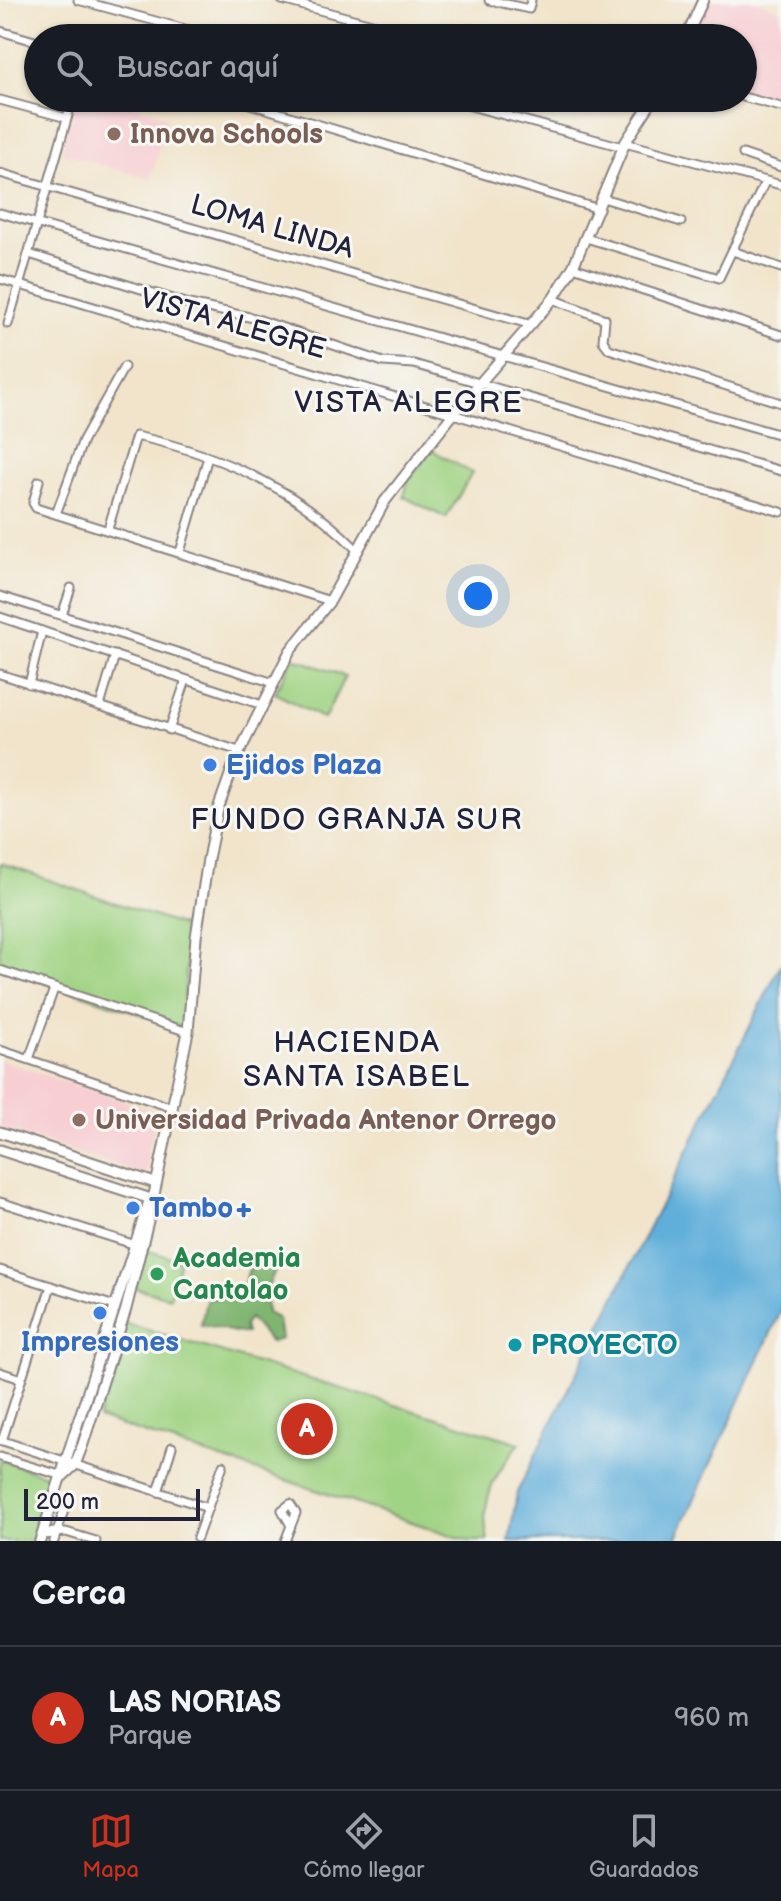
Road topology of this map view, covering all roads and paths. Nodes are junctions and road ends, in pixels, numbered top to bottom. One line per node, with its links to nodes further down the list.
1 (78, 0): 6 (street)
2 (282, 0): 7 (street)
3 (489, 0): 5 (street)
4 (703, 0): 8 (main road)
5 (530, 4)
6 (166, 24)
7 (372, 24)
8 (692, 24)
9 (0, 31): 10 (street)
10 (24, 38)
11 (0, 100): 13 (street)
12 (757, 101): 14 (street)
13 (24, 106)
14 (781, 107)
15 (45, 112): 20 (street)
16 (69, 112): 20 (street)
17 (277, 112): 29 (street)
18 (496, 112): 21 (street)
19 (644, 112): 21 (main road)
20 (67, 118): 27 (street)
21 (624, 145): 25 (street); 28 (main road)
22 (743, 154): 23 (street)
23 (781, 167)
24 (0, 173): 27 (street, LOMA LINDA)
25 (765, 182): 26 (street); 34 (street)
26 (781, 185)
27 (47, 186): 32 (street); 42 (street, LOMA LINDA)
28 (603, 198): 29 (main road); 31 (street)
29 (599, 209): 33 (main road)
30 (0, 213): 32 (street)
31 (681, 222)
32 (36, 223): 35 (street); 44 (street)
33 (586, 238): 34 (street); 36 (main road)
34 (733, 251): 37 (street)
35 (29, 254): 39 (street); 46 (street)
36 (573, 267): 40 (main road); 43 (street)
37 (781, 268)
38 (0, 279): 39 (street, VISTA ALEGRE)
39 (20, 284): 41 (street); 48 (street, VISTA ALEGRE)
40 (553, 299): 42 (main road); 47 (street)
41 (8, 324)
42 (532, 325): 44 (main road)
43 (781, 335)
44 (506, 356): 46 (main road); 49 (street)
45 (124, 367): 54 (street)
46 (478, 384): 48 (main road); 51 (street)
47 (781, 403)
48 (454, 413): 53 (street, VISTA ALEGRE); 56 (main road)
49 (781, 435)
50 (208, 457): 55 (street); 56 (street); 57 (street)
51 (781, 471)
52 (39, 481): 54 (street)
53 (781, 512)
54 (56, 514): 55 (street)
55 (108, 529): 57 (street)
56 (357, 550): 60 (main road)
57 (180, 552): 60 (street)
58 (71, 588): 61 (street)
59 (0, 596): 61 (street)
60 (330, 601): 67 (main road)
61 (62, 615): 67 (street)
62 (0, 617): 63 (street)
63 (42, 631): 64 (street); 68 (street)
64 (115, 655): 66 (street); 70 (street)
65 (0, 674): 68 (street)
66 (186, 680): 69 (street); 71 (street)
67 (274, 683): 69 (main road)
68 (29, 684): 70 (street)
69 (262, 705): 72 (main road)
70 (100, 706): 71 (street)
71 (169, 730): 72 (street)
72 (239, 751): 75 (main road)
73 (0, 970): 74 (street)
74 (54, 989): 75 (street); 77 (street)
75 (188, 1032): 78 (main road)
76 (0, 1050): 77 (street)
77 (29, 1059): 78 (street)
78 (173, 1108): 81 (main road)
79 (0, 1132): 81 (main road)
80 (0, 1150): 83 (main road)
81 (155, 1183): 83 (main road)
82 (0, 1202): 84 (street)
83 (149, 1204): 84 (main road)
84 (138, 1246): 87 (main road); 93 (main road)
85 (0, 1270): 86 (street)
86 (51, 1286): 87 (street); 89 (street)
87 (115, 1306): 93 (main road)
88 (0, 1372): 89 (street)
89 (21, 1379): 90 (street)
90 (1, 1441): 93 (street)
91 (172, 1447): 96 (street)
92 (0, 1457): 95 (street)
93 (69, 1464): 95 (main road); 96 (street)
94 (223, 1465): 98 (street)
95 (63, 1476): 99 (main road)
96 (158, 1492): 98 (street)
97 (67, 1501): 101 (street)
98 (208, 1508): 103 (street)
99 (51, 1509): 101 (street); 102 (main road)
100 (290, 1524): 105 (street)
101 (57, 1533): 102 (main road); 104 (street)
102 (41, 1537)
103 (197, 1538)
104 (96, 1541)
105 (285, 1541)

